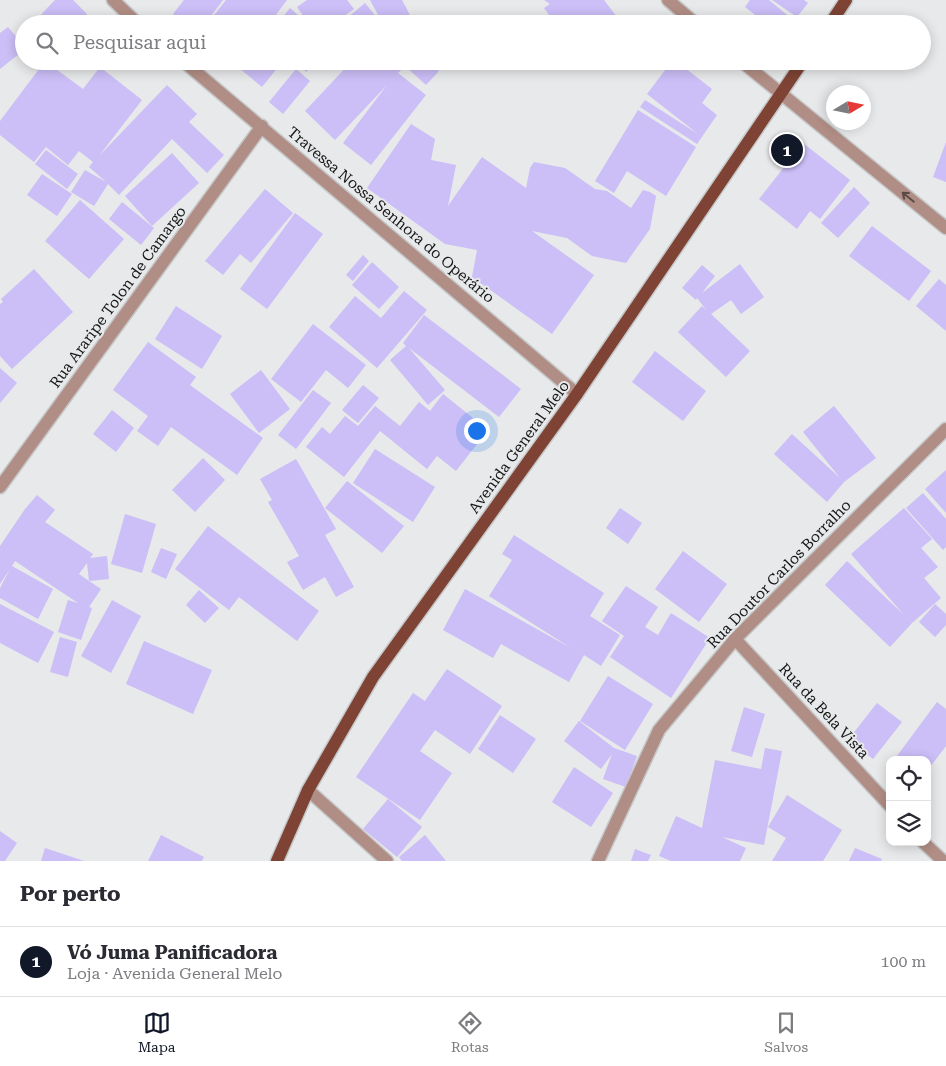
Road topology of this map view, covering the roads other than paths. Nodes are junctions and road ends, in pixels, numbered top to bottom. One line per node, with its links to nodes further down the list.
1 (113, 0): 4 (street)
2 (668, 0): 5 (street)
3 (846, 0): 6 (main road)
4 (129, 15)
5 (686, 15)
6 (836, 15)
7 (195, 70): 11 (street, Travessa Nossa Senhora do Operário)
8 (752, 70): 10 (street)
9 (797, 70): 10 (main road, Avenida General Melo)
10 (780, 94): 12 (street, one-way to 10); 13 (main road, Avenida General Melo)
11 (262, 126): 13 (street, Travessa Nossa Senhora do Operário); 15 (street, Rua Araripe Tolon de Camargo)
12 (946, 228)
13 (577, 394): 17 (main road, Avenida General Melo)
14 (946, 429): 16 (street, Rua Doutor Carlos Borralho)
15 (0, 487)
16 (735, 638): 18 (street, Rua da Bela Vista); 22 (street, Rua Doutor Carlos Borralho)
17 (308, 790): 20 (main road, Avenida General Melo); 21 (street)
18 (886, 802)
19 (927, 846): 23 (street)
20 (277, 861)
21 (387, 861)
22 (598, 861)
23 (943, 861)

